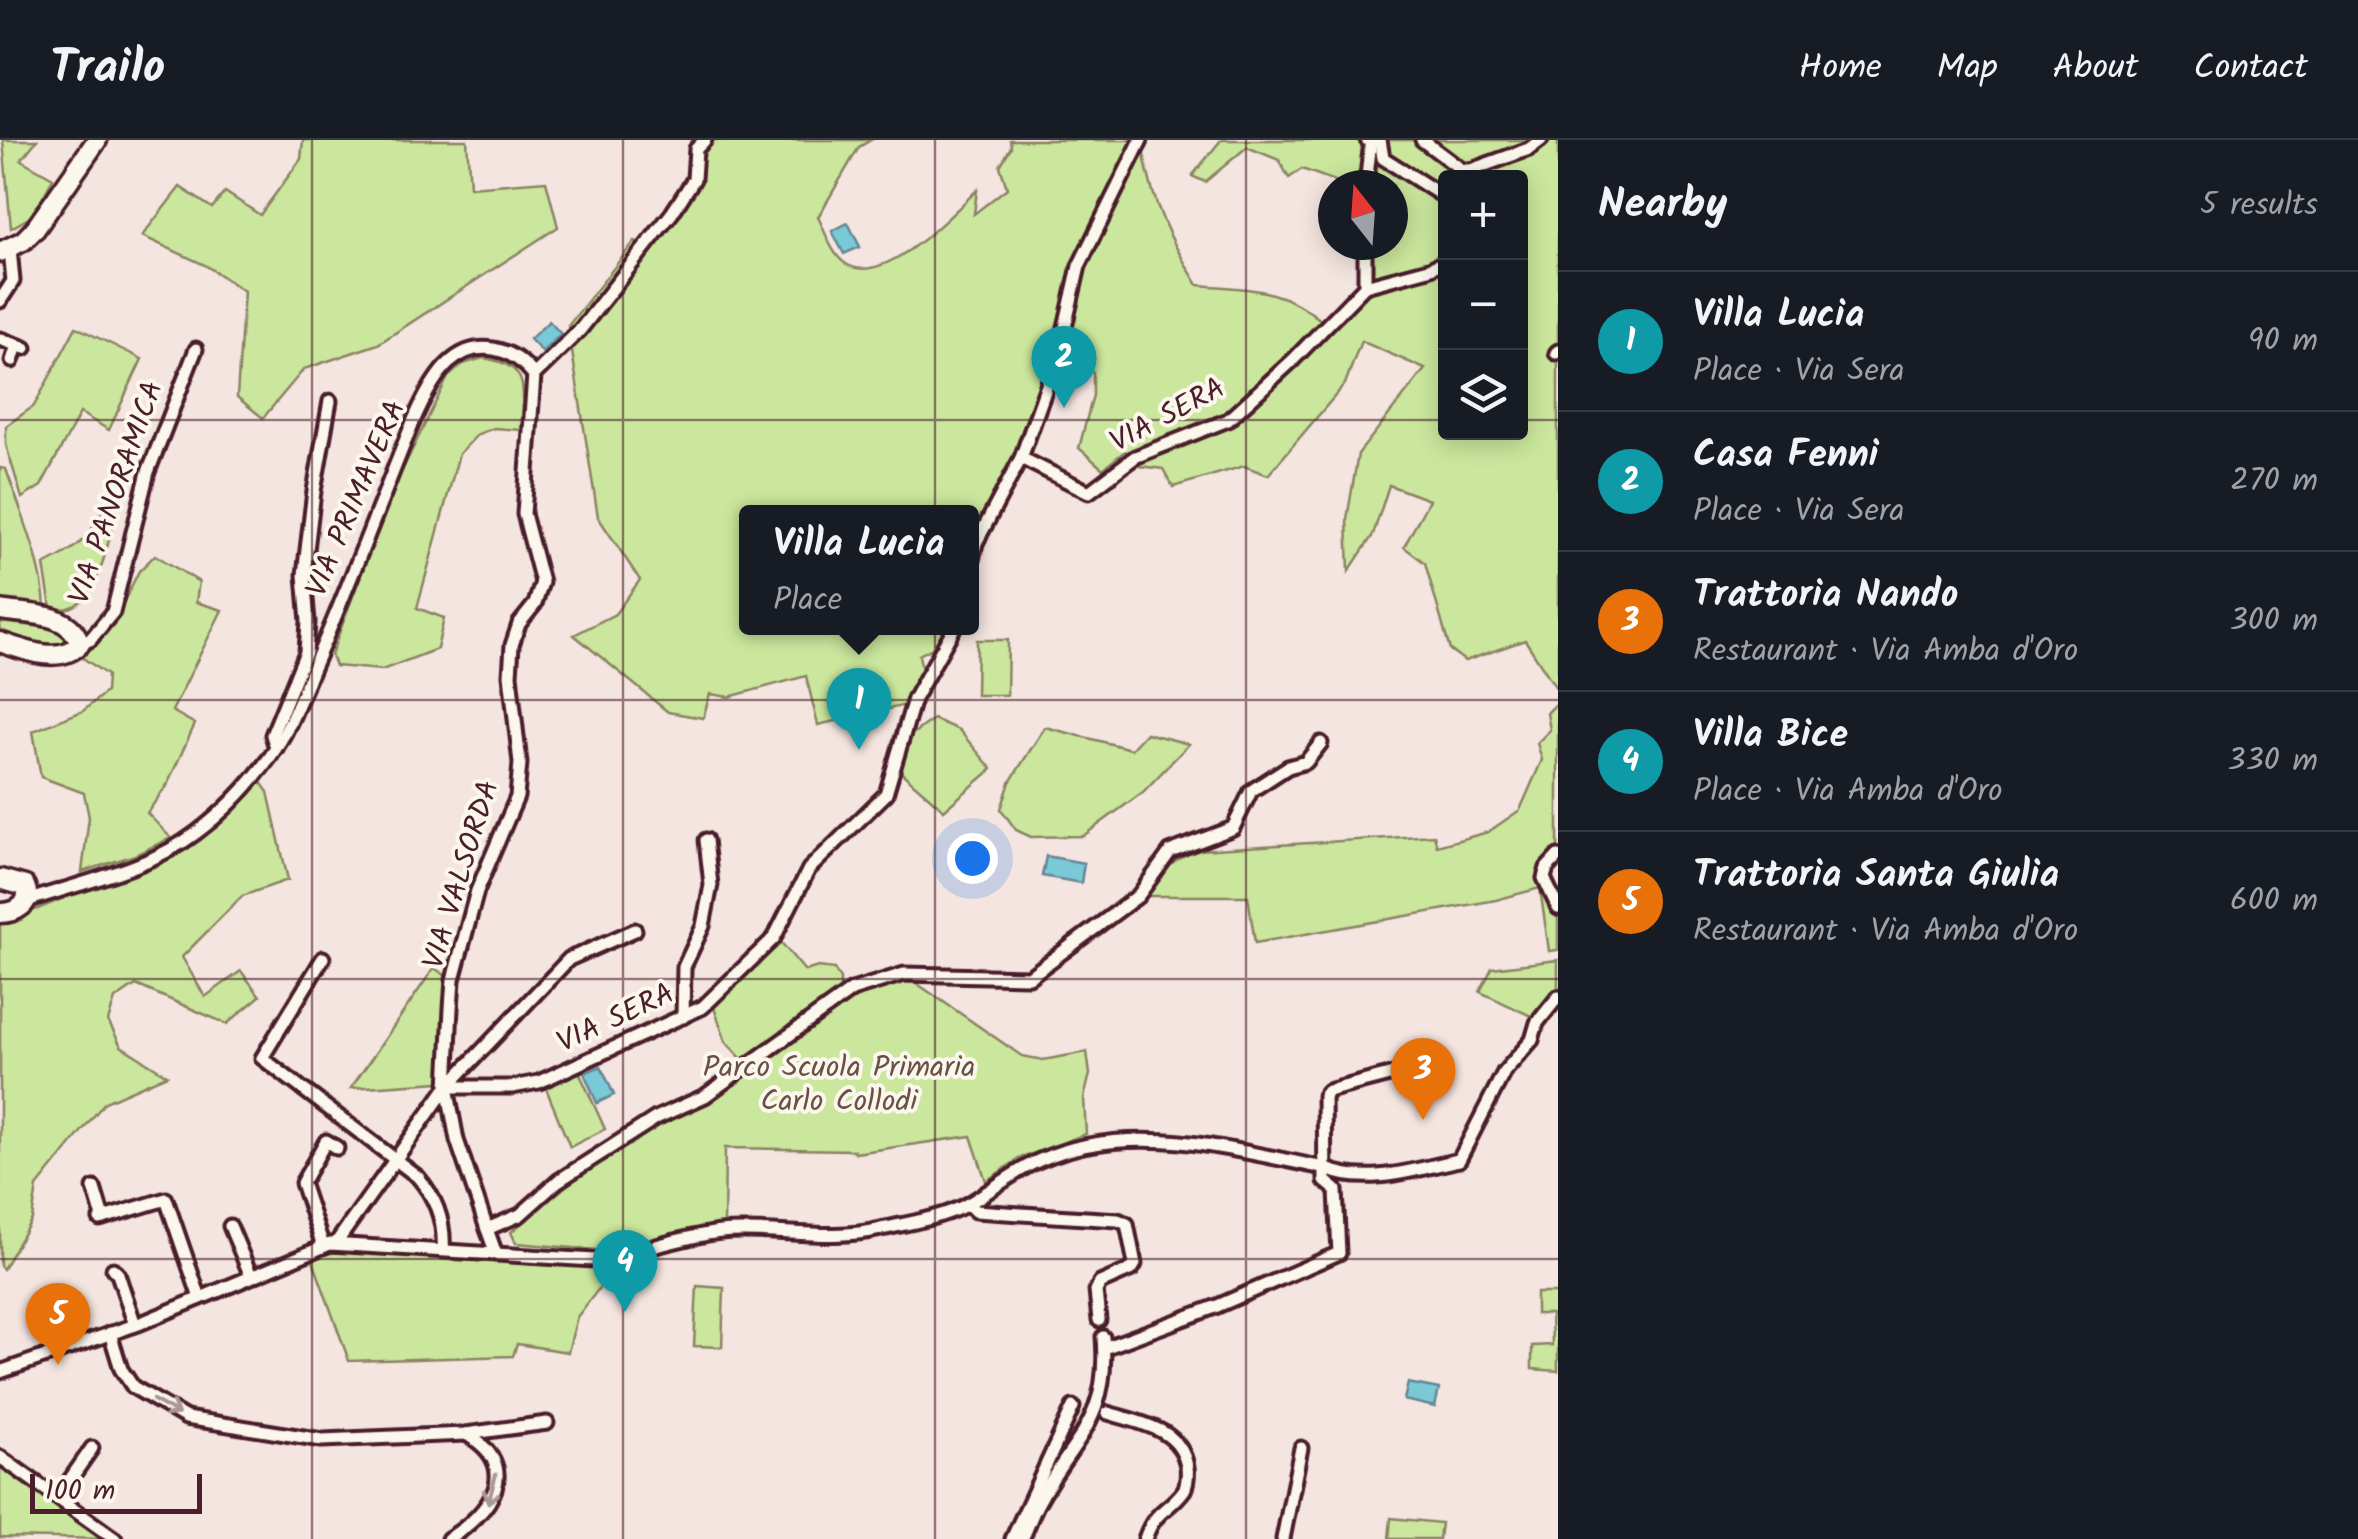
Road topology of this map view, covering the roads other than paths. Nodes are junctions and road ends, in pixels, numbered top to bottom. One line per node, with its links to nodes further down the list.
1 (97, 140): 10 (street)
2 (705, 140): 18 (street)
3 (1141, 140): 20 (street)
4 (1367, 140): 8 (street)
5 (1380, 140): 9 (street)
6 (1422, 140): 7 (street)
7 (1541, 140)
8 (1368, 170)
9 (1438, 193)
10 (5, 250): 14 (street)
11 (1365, 260): 13 (street)
12 (1438, 265): 13 (street)
13 (1366, 289): 20 (street, VIA SERA)
14 (0, 301)
15 (0, 338): 17 (street)
16 (196, 350): 25 (street, VIA PANORAMICA)
17 (12, 362)
18 (534, 376): 27 (street, VIA PRIMAVERA); 39 (street, VIA VALSORDA)
19 (330, 401): 27 (street, VIA PRIMAVERA)
20 (1020, 458): 21 (street)
21 (979, 538)
22 (0, 610): 25 (street, VIA PANORAMICA)
23 (950, 635): 37 (street, VIA SERA)
24 (0, 642): 25 (street, VIA PANORAMICA)
25 (80, 644)
26 (1321, 744): 46 (street)
27 (276, 748): 31 (street, VIA PRIMAVERA)
28 (706, 840): 37 (street)
29 (1558, 856): 32 (street)
30 (0, 880): 31 (street)
31 (27, 901): 33 (street)
32 (1558, 908)
33 (0, 913)
34 (636, 930): 39 (street)
35 (323, 958): 41 (street)
36 (1558, 997): 42 (street)
37 (683, 1017): 39 (street, VIA SERA)
38 (1397, 1073): 42 (street)
39 (447, 1087): 41 (street); 46 (street, VIA VALSORDA)
40 (336, 1148): 47 (street)
41 (394, 1160): 47 (street); 48 (street)
42 (1324, 1168): 44 (street); 68 (street)
43 (94, 1188): 52 (street)
44 (968, 1204): 49 (street); 53 (street)
45 (230, 1226): 51 (street)
46 (488, 1230): 49 (street, VIA VALSORDA)
47 (329, 1244): 48 (street); 51 (street)
48 (443, 1250): 49 (street)
49 (496, 1254)
50 (117, 1270): 54 (street)
51 (251, 1276): 52 (street)
52 (200, 1298): 54 (street)
53 (1099, 1320)
54 (136, 1325): 55 (street)
55 (110, 1334): 56 (street); 60 (street, one-way to 60)
56 (0, 1372)
57 (1073, 1407): 67 (street)
58 (1108, 1413): 69 (street)
59 (547, 1423): 60 (street)
60 (466, 1434): 66 (street, one-way to 66)
61 (92, 1448): 64 (street)
62 (1301, 1448): 70 (street)
63 (0, 1456): 64 (street)
64 (58, 1497): 65 (street)
65 (115, 1539)
66 (448, 1539)
67 (1012, 1539)
68 (1022, 1539)
69 (1145, 1539)
70 (1283, 1539)

